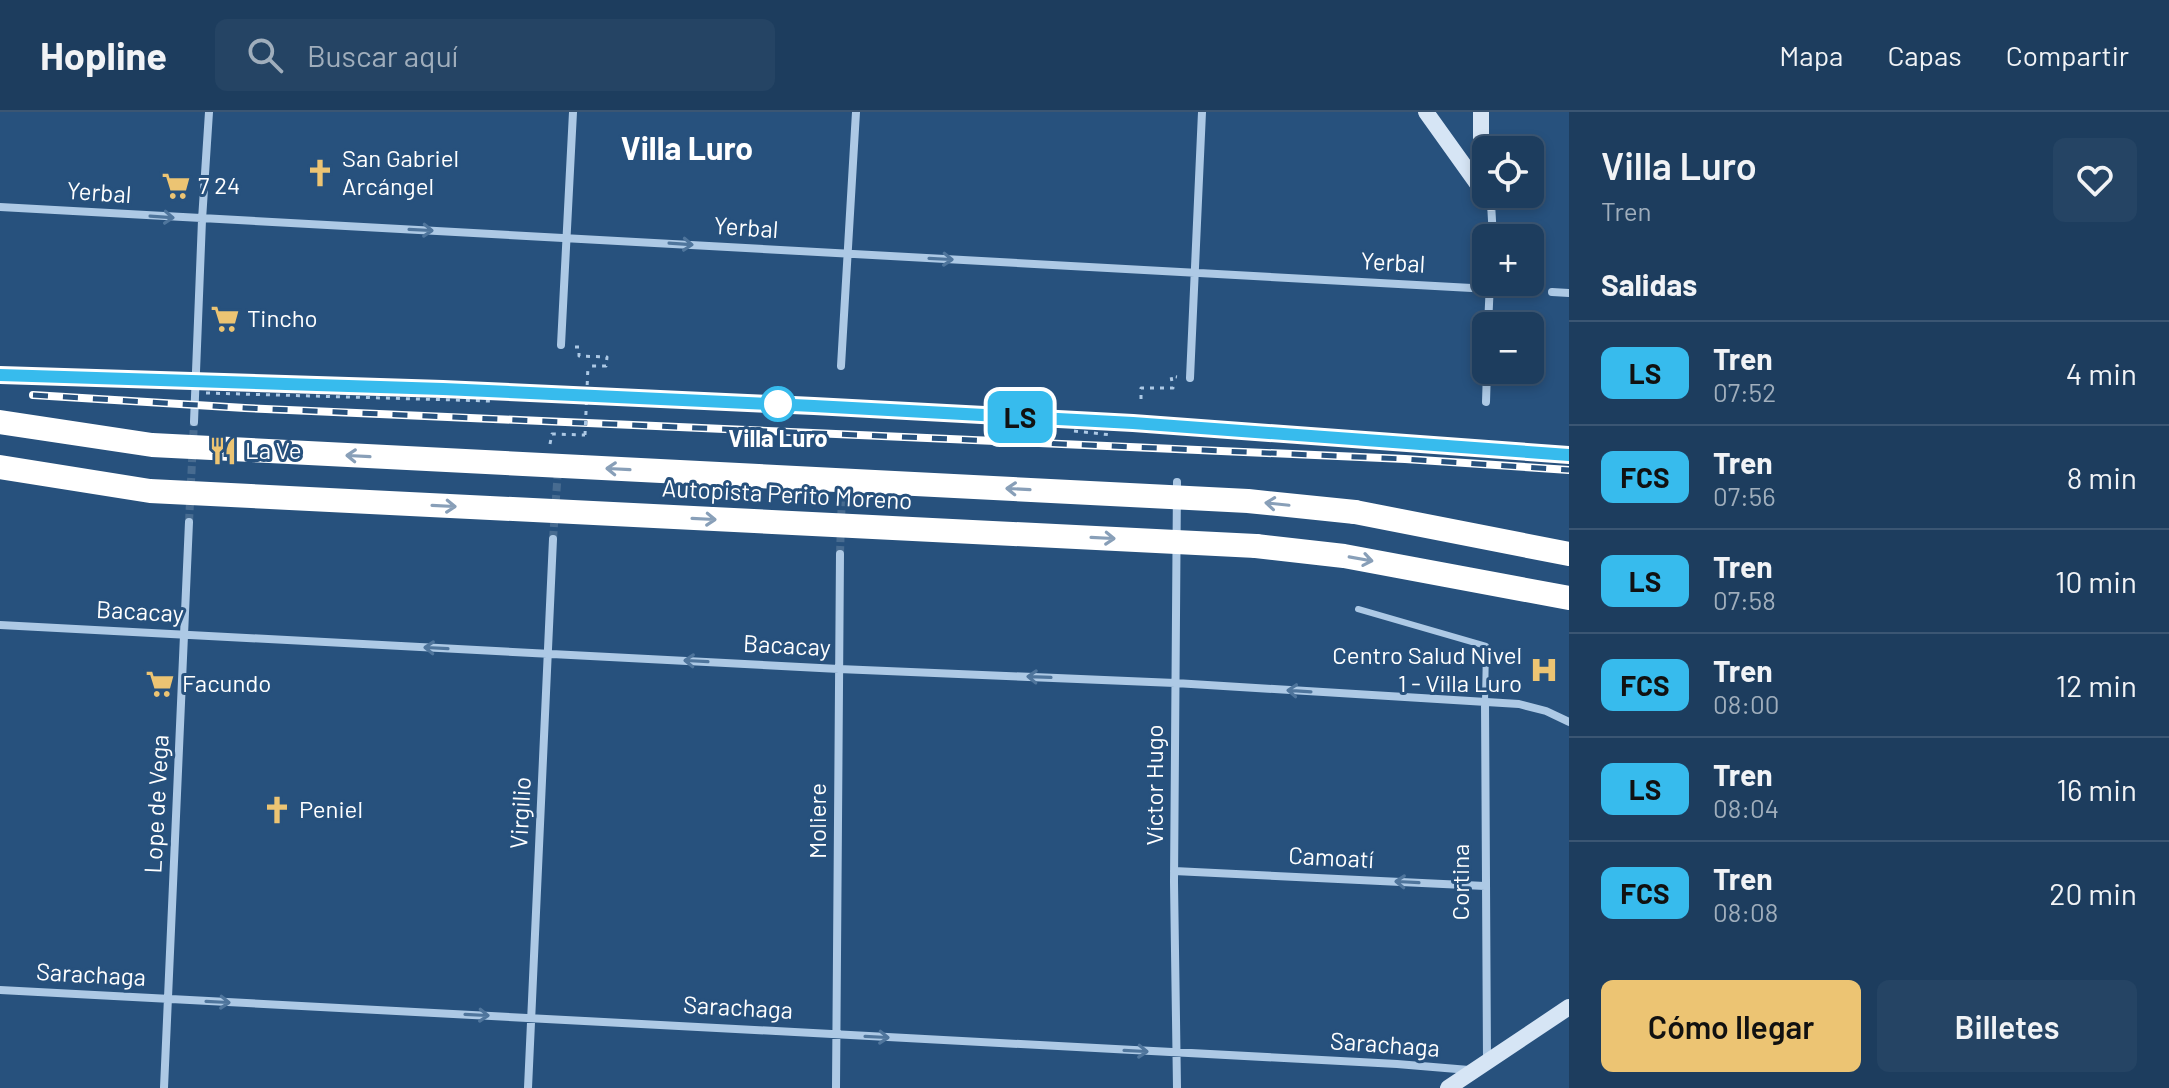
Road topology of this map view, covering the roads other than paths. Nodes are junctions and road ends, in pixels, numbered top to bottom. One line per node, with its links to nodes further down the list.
1 (209, 112): 12 (street)
2 (573, 112): 13 (street)
3 (856, 112): 14 (street)
4 (1202, 112): 15 (street)
5 (1426, 112): 8 (street)
6 (1481, 112): 7 (street)
7 (1481, 136)
8 (1456, 153): 9 (street); 10 (street)
9 (1472, 155)
10 (1472, 174)
11 (0, 207): 12 (street, Yerbal, one-way to 12)
12 (202, 220): 13 (street, Yerbal, one-way to 13); 25 (street)
13 (567, 237): 14 (street, Yerbal, one-way to 14); 19 (street)
14 (847, 255): 15 (street, Yerbal, one-way to 15); 20 (street)
15 (1196, 272): 16 (street, Yerbal); 21 (street)
16 (1472, 285)
17 (1552, 292): 18 (street)
18 (1569, 293)
19 (561, 345)
20 (841, 366)
21 (1190, 378)
22 (1487, 384): 23 (street)
23 (1486, 402)
24 (0, 422): 31 (highway, Autopista Perito Moreno, one-way to 24, bridge)
25 (194, 422)
26 (0, 467): 32 (highway, Autopista Perito Moreno, one-way to 32, bridge)
27 (1177, 482): 38 (street, Víctor Hugo)
28 (189, 522): 35 (street, Lope de Vega)
29 (553, 539): 36 (street, Virgilio)
30 (840, 554): 37 (street, Moliere)
31 (1569, 554)
32 (1569, 598)
33 (1358, 609): 39 (lane)
34 (0, 625): 35 (street, Bacacay)
35 (185, 634): 36 (street, Bacacay, one-way to 35); 44 (street, Lope de Vega)
36 (548, 654): 37 (street, Bacacay, one-way to 36); 46 (street, Virgilio)
37 (839, 669): 38 (street, Bacacay, one-way to 37); 47 (street, Moliere)
38 (1175, 683): 39 (street, Bacacay, one-way to 38); 41 (street, Víctor Hugo)
39 (1485, 702): 40 (street, Bacacay); 42 (street, Cortina)
40 (1569, 722)
41 (1174, 871): 42 (street, Camoatí, one-way to 41); 48 (street, Víctor Hugo)
42 (1485, 886): 49 (street, Cortina)
43 (0, 990): 44 (street, Sarachaga)
44 (168, 999): 46 (street, Sarachaga, one-way to 46); 50 (street, Lope de Vega)
45 (1569, 1007): 49 (street)
46 (531, 1018): 47 (street, Sarachaga); 51 (street, Virgilio)
47 (837, 1034): 48 (street, Sarachaga, one-way to 48); 52 (street, Moliere)
48 (1177, 1053): 49 (street, Sarachaga); 53 (street, Víctor Hugo)
49 (1481, 1066): 54 (street)
50 (164, 1088)
51 (528, 1088)
52 (836, 1088)
53 (1177, 1088)
54 (1448, 1088)

